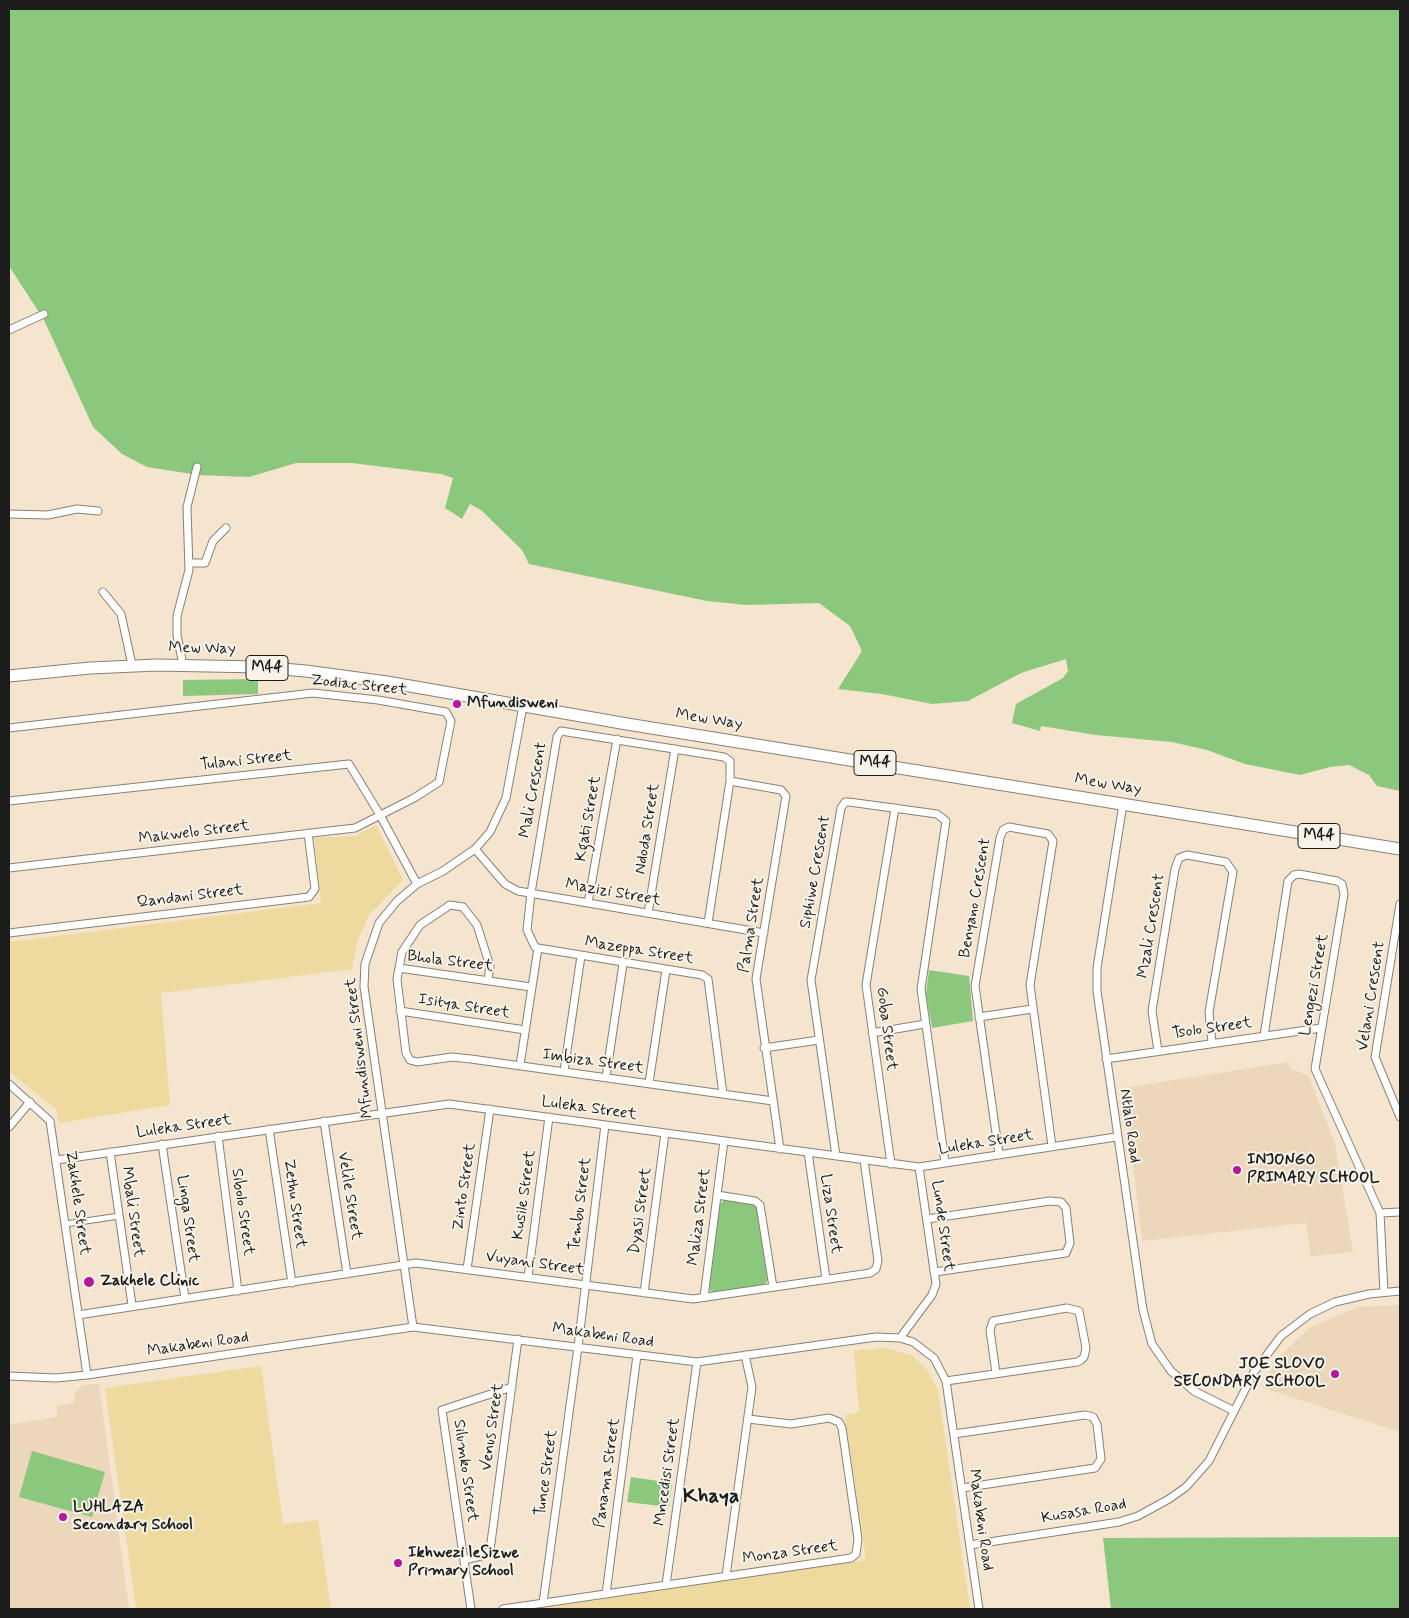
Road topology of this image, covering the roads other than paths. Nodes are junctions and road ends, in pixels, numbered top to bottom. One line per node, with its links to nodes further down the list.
1 (44, 314): 2 (street)
2 (9, 330)
3 (197, 467): 7 (street)
4 (98, 511): 5 (street)
5 (9, 514)
6 (226, 528): 7 (street)
7 (189, 563): 10 (street)
8 (103, 592): 9 (street)
9 (132, 665): 10 (main road, Mew Way / M44); 11 (main road, Mew Way / M44)
10 (183, 665): 12 (main road, Mew Way / M44)
11 (9, 676)
12 (523, 706): 18 (main road, Mew Way / M44); 22 (street, Mfundisweni Street)
13 (9, 728): 20 (street, Zodiac Street)
14 (616, 739): 15 (street, Mali Crescent); 26 (street, Mali Crescent); 27 (street, Kgati Street)
15 (674, 749): 16 (street, Mali Crescent); 29 (street, Ndoda Street)
16 (730, 781): 30 (street, Mali Crescent); 33 (street, Palma Street)
17 (9, 801): 20 (street, Tulani Street)
18 (1123, 804): 23 (main road, Mew Way / M44); 53 (street, Ntlalo Road)
19 (895, 808): 44 (street, Siphiwe Crescent); 47 (street, Goba Street); 49 (street, Siphiwe Crescent)
20 (380, 815): 21 (street, Makwelo Street); 25 (street, Tulani Street)
21 (308, 833): 24 (street, Makwelo Street); 32 (street, Qandani Street)
22 (475, 849): 25 (street, Mfundisweni Street); 26 (street, Mazizi Street)
23 (1400, 849)
24 (9, 868)
25 (417, 884): 64 (street, Mfundisweni Street)
26 (531, 893): 27 (street, Mazizi Street); 34 (street, Mali Crescent)
27 (588, 903): 29 (street, Mazizi Street)
28 (1400, 904): 31 (street, Velani Crescent)
29 (648, 913): 30 (street, Mazizi Street)
30 (708, 923): 33 (street, Mazizi Street)
31 (1399, 927): 65 (street, Velani Crescent)
32 (9, 933)
33 (764, 933): 51 (street, Palma Street)
34 (538, 948): 35 (street, Mazeppa Street); 40 (street)
35 (581, 956): 36 (street, Mazeppa Street); 56 (street)
36 (623, 964): 38 (street, Mazeppa Street); 57 (street)
37 (399, 968): 39 (street, Bhola Street); 39 (street); 42 (street, Bhola Street)
38 (666, 970): 58 (street); 60 (street, Mazeppa Street)
39 (488, 980): 40 (street, Bhola Street)
40 (531, 986): 46 (street)
41 (1032, 1009): 43 (street); 43 (street, Benyano Crescent); 76 (street, Benyano Crescent)
42 (400, 1011): 46 (street, Isitya Street); 54 (street, Bhola Street)
43 (979, 1017): 80 (street, Benyano Crescent)
44 (925, 1024): 47 (street); 84 (street, Siphiwe Crescent)
45 (1322, 1028): 48 (street, Tsolo Street); 48 (street, Lengezi Street); 89 (street, Lengezi Street)
46 (525, 1030): 55 (street)
47 (872, 1033): 85 (street, Goba Street)
48 (1264, 1036): 50 (street, Tsolo Street)
49 (819, 1040): 51 (street); 81 (street, Siphiwe Crescent)
50 (1212, 1043): 52 (street, Tsolo Street); 52 (street, Mzali Crescent)
51 (764, 1048): 61 (street, Palma Street)
52 (1158, 1051): 53 (street, Tsolo Street)
53 (1106, 1059): 73 (street, Ntlalo Road)
54 (410, 1060): 55 (street, Imbiza Street)
55 (520, 1065): 56 (street, Imbiza Street)
56 (564, 1071): 57 (street, Imbiza Street)
57 (606, 1078): 58 (street, Imbiza Street)
58 (648, 1083): 60 (street, Imbiza Street)
59 (9, 1084): 62 (street, Zakhele Street)
60 (723, 1094): 61 (street, Imbiza Street)
61 (773, 1101): 77 (street, Palma Street)
62 (30, 1102): 69 (street); 82 (street, Zakhele Street)
63 (490, 1109): 64 (street, Luleka Street); 66 (street, Luleka Street); 94 (street, Zinto Street)
64 (382, 1113): 67 (street, Luleka Street); 93 (street, Mfundisweni Street)
65 (1400, 1116)
66 (550, 1117): 68 (street, Luleka Street); 97 (street, Kusile Street)
67 (324, 1121): 70 (street, Luleka Street); 96 (street, Velile Street)
68 (605, 1124): 71 (street, Luleka Street); 100 (street, Tembu Street)
69 (9, 1127)
70 (270, 1129): 72 (street, Luleka Street); 99 (street, Zethu Street)
71 (665, 1133): 74 (street, Luleka Street); 105 (street, Dyasi Street)
72 (218, 1136): 75 (street, Luleka Street); 102 (street, Sibolo Street)
73 (1116, 1137): 76 (street, Luleka Street); 122 (street, Ntlalo Road)
74 (724, 1141): 77 (street, Luleka Street); 87 (street, Maliza Street)
75 (162, 1144): 78 (street, Luleka Street); 107 (street, Linga Street)
76 (1052, 1146): 80 (street, Luleka Street)
77 (780, 1149): 79 (street, Luleka Street)
78 (110, 1152): 82 (street, Luleka Street); 90 (street, Mbali Street)
79 (808, 1152): 81 (street, Luleka Street); 98 (street, Liza Street)
80 (999, 1154): 84 (street, Luleka Street)
81 (836, 1156): 83 (street, Luleka Street)
82 (58, 1160): 92 (street, Zakhele Street)
83 (864, 1160): 85 (street, Luleka Street); 98 (street, Vuyani Street)
84 (945, 1162): 86 (street, Luleka Street)
85 (891, 1164): 86 (street, Luleka Street)
86 (919, 1167): 91 (street, Lunde Street)
87 (717, 1195): 101 (street); 106 (street, Maliza Street)
88 (1400, 1212): 89 (street)
89 (1380, 1213): 103 (street, Lengezi Street)
90 (119, 1216): 92 (street); 108 (street, Mbali Street)
91 (927, 1220): 95 (street, Lunde Street); 95 (street)
92 (66, 1224): 109 (street, Zakhele Street)
93 (404, 1266): 94 (street, Vuyani Street); 96 (street, Vuyani Street); 110 (street, Mfundisweni Street)
94 (467, 1269): 97 (street, Vuyani Street)
95 (935, 1272): 111 (street, Lunde Street)
96 (347, 1274): 99 (street, Vuyani Street)
97 (528, 1277): 100 (street, Vuyani Street)
98 (826, 1279): 101 (street, Vuyani Street)
99 (292, 1282): 102 (street, Vuyani Street)
100 (586, 1285): 105 (street, Vuyani Street); 113 (street, Tembu Street)
101 (773, 1287): 106 (street, Vuyani Street)
102 (238, 1290): 107 (street, Vuyani Street)
103 (1384, 1292): 104 (street, Kusasa Road); 122 (street, Kusasa Road)
104 (1400, 1292)
105 (644, 1293): 106 (street, Vuyani Street)
106 (704, 1297)
107 (185, 1298): 108 (street, Vuyani Street)
108 (132, 1305): 109 (street, Vuyani Street)
109 (78, 1314): 118 (street, Zakhele Street)
110 (413, 1327): 112 (street, Makabeni Road); 118 (street, Makabeni Road)
111 (900, 1338): 115 (street, Makabeni Road); 120 (street, Makabeni Road)
112 (518, 1339): 113 (street, Makabeni Road); 121 (street, Venus Street)
113 (578, 1346): 114 (street, Makabeni Road); 131 (street, Tunce Street)
114 (637, 1355): 116 (street, Makabeni Road); 130 (street, Panama Street)
115 (745, 1356): 116 (street, Makabeni Road); 123 (street)
116 (697, 1362): 129 (street, Mncedisi Street)
117 (996, 1373): 117 (street); 120 (street)
118 (87, 1375): 119 (street, Makabeni Road)
119 (9, 1376)
120 (946, 1380): 124 (street, Makabeni Road)
121 (512, 1388): 127 (street, Venus Street); 127 (street, Silumko Street)
122 (1234, 1411): 126 (street, Kusasa Road)
123 (748, 1419): 128 (street); 128 (street, Monza Street)
124 (954, 1434): 125 (street, Makabeni Road); 125 (street)
125 (962, 1488): 126 (street, Makabeni Road)
126 (970, 1545): 134 (street, Makabeni Road)
127 (464, 1560): 132 (street, Silumko Street)
128 (726, 1576): 129 (street, Monza Street)
129 (666, 1585): 130 (street, Monza Street)
130 (606, 1594): 131 (street, Monza Street)
131 (543, 1603): 133 (street, Monza Street)
132 (471, 1609)
133 (503, 1609)
134 (979, 1609)

